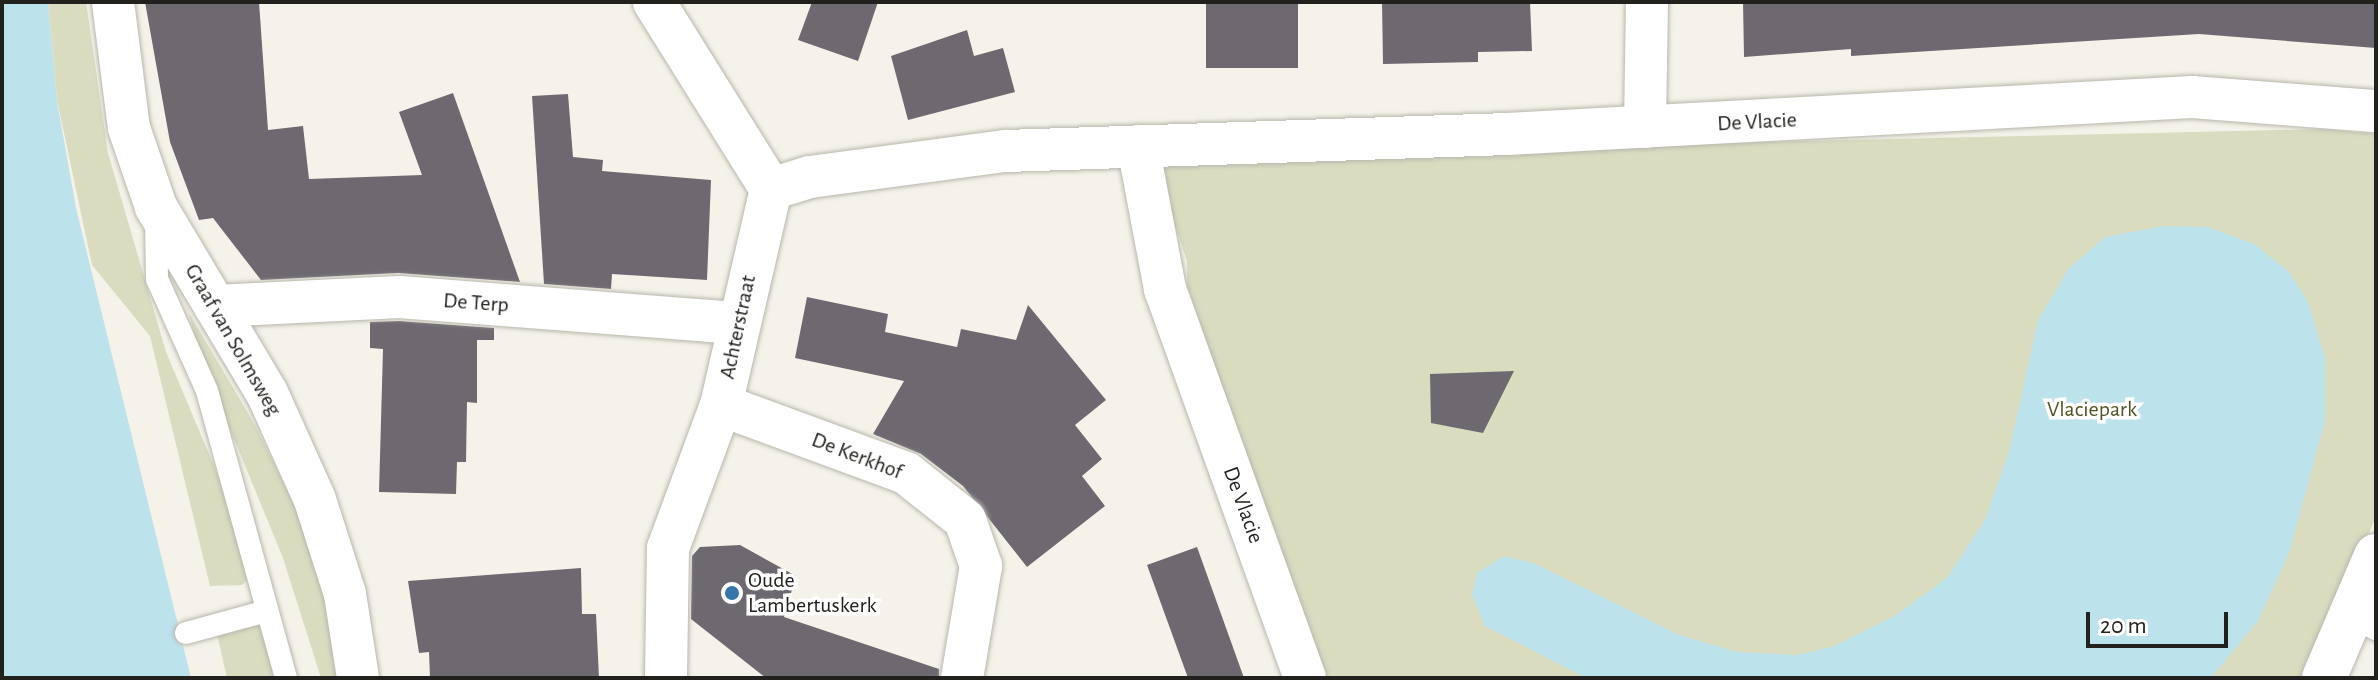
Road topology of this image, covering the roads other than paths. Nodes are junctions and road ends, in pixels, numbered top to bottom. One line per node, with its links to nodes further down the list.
1 (113, 2): 8 (street, Graaf van Solmsweg)
2 (654, 2): 7 (street)
3 (1647, 2): 5 (street)
4 (2376, 111): 5 (street, De Vlacie)
5 (1645, 127): 6 (street, De Vlacie)
6 (1138, 146): 7 (street, De Vlacie); 20 (street, De Vlacie)
7 (771, 189): 10 (street, Achterstraat)
8 (156, 207): 9 (street, Graaf van Solmsweg); 13 (lane)
9 (215, 306): 10 (street, De Terp); 17 (street, Graaf van Solmsweg)
10 (737, 323): 11 (street, Achterstraat)
11 (721, 405): 18 (street, Achterstraat); 19 (street, De Kerkhof)
12 (2376, 556): 14 (street)
13 (267, 611): 15 (lane); 16 (lane)
14 (2363, 623): 21 (street)
15 (186, 633)
16 (286, 678)
17 (358, 678)
18 (666, 678)
19 (962, 678)
20 (1305, 678)
21 (2324, 678)

